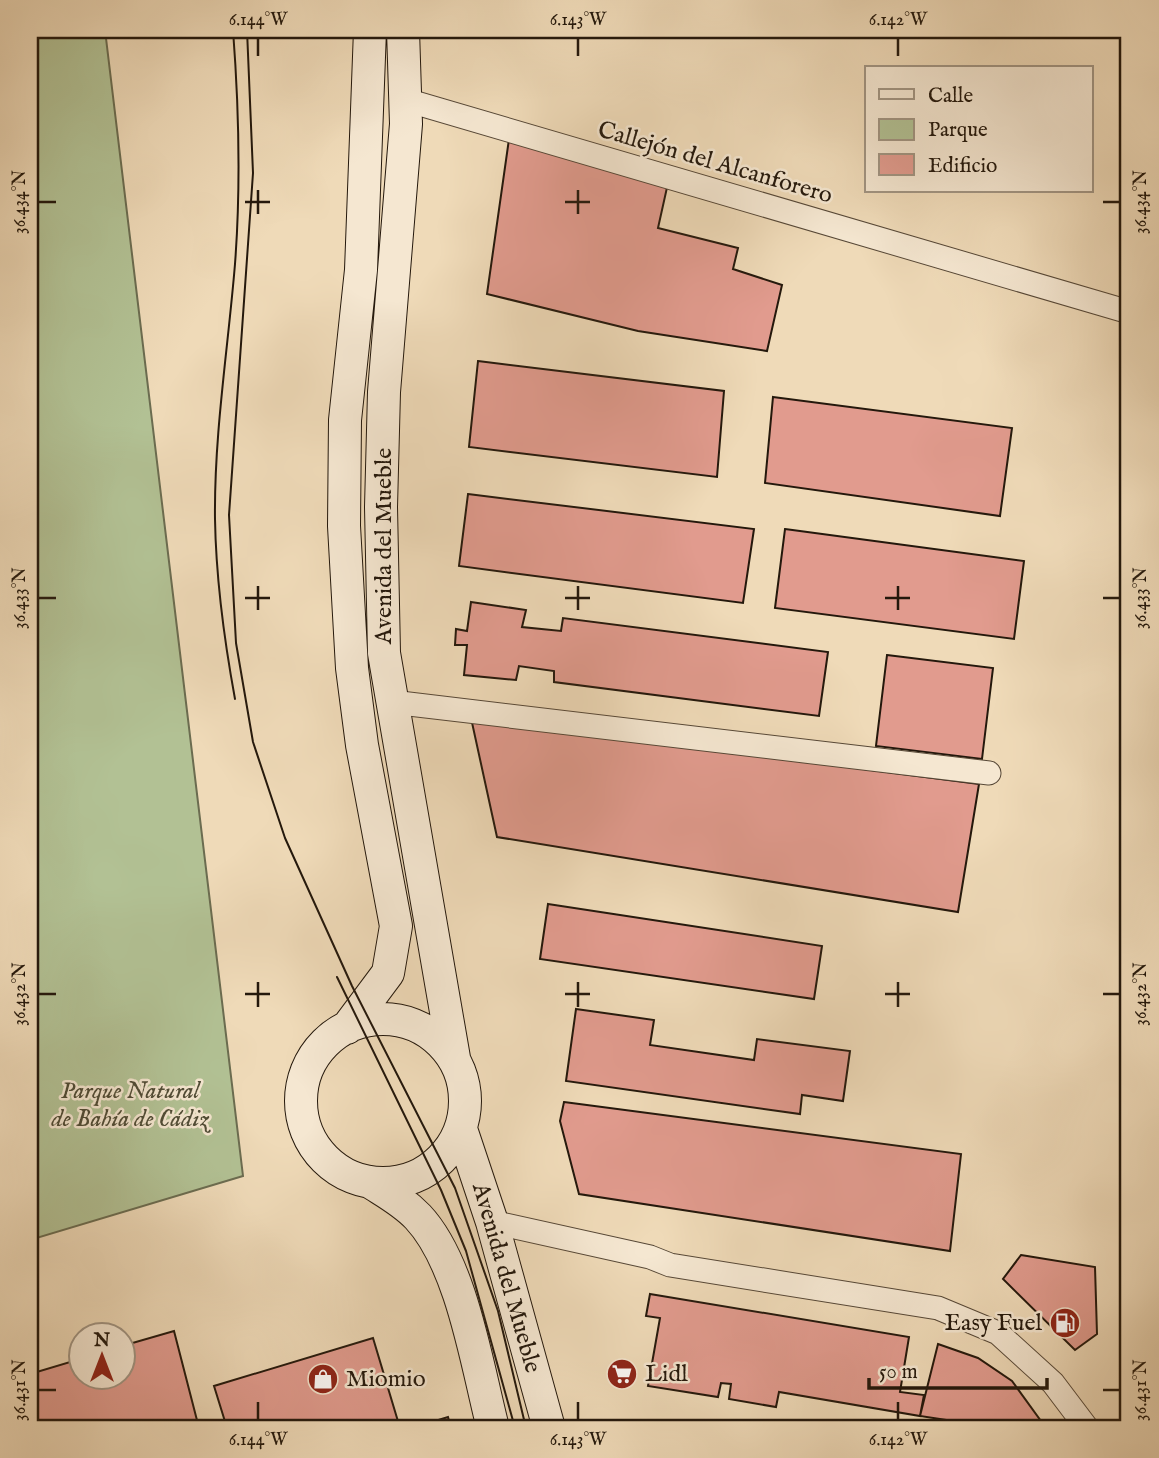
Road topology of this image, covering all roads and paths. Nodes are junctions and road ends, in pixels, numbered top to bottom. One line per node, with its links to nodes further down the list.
1 (370, 30): 7 (main road, Avenida del Mueble)
2 (403, 30): 3 (main road, Avenida del Mueble)
3 (406, 100): 4 (street, Callejón del Alcanforero); 5 (main road, Avenida del Mueble)
4 (1129, 312)
5 (392, 702): 6 (street); 8 (main road, Avenida del Mueble)
6 (989, 773)
7 (347, 1028): 8 (main road); 10 (main road)
8 (453, 1058): 9 (main road)
9 (461, 1129): 10 (main road); 11 (main road, Avenida del Mueble)
10 (370, 1182): 12 (main road, Avenida del Mueble)
11 (492, 1222): 13 (main road, Avenida del Mueble); 14 (street)
12 (493, 1428)
13 (549, 1428)
14 (1087, 1428)

